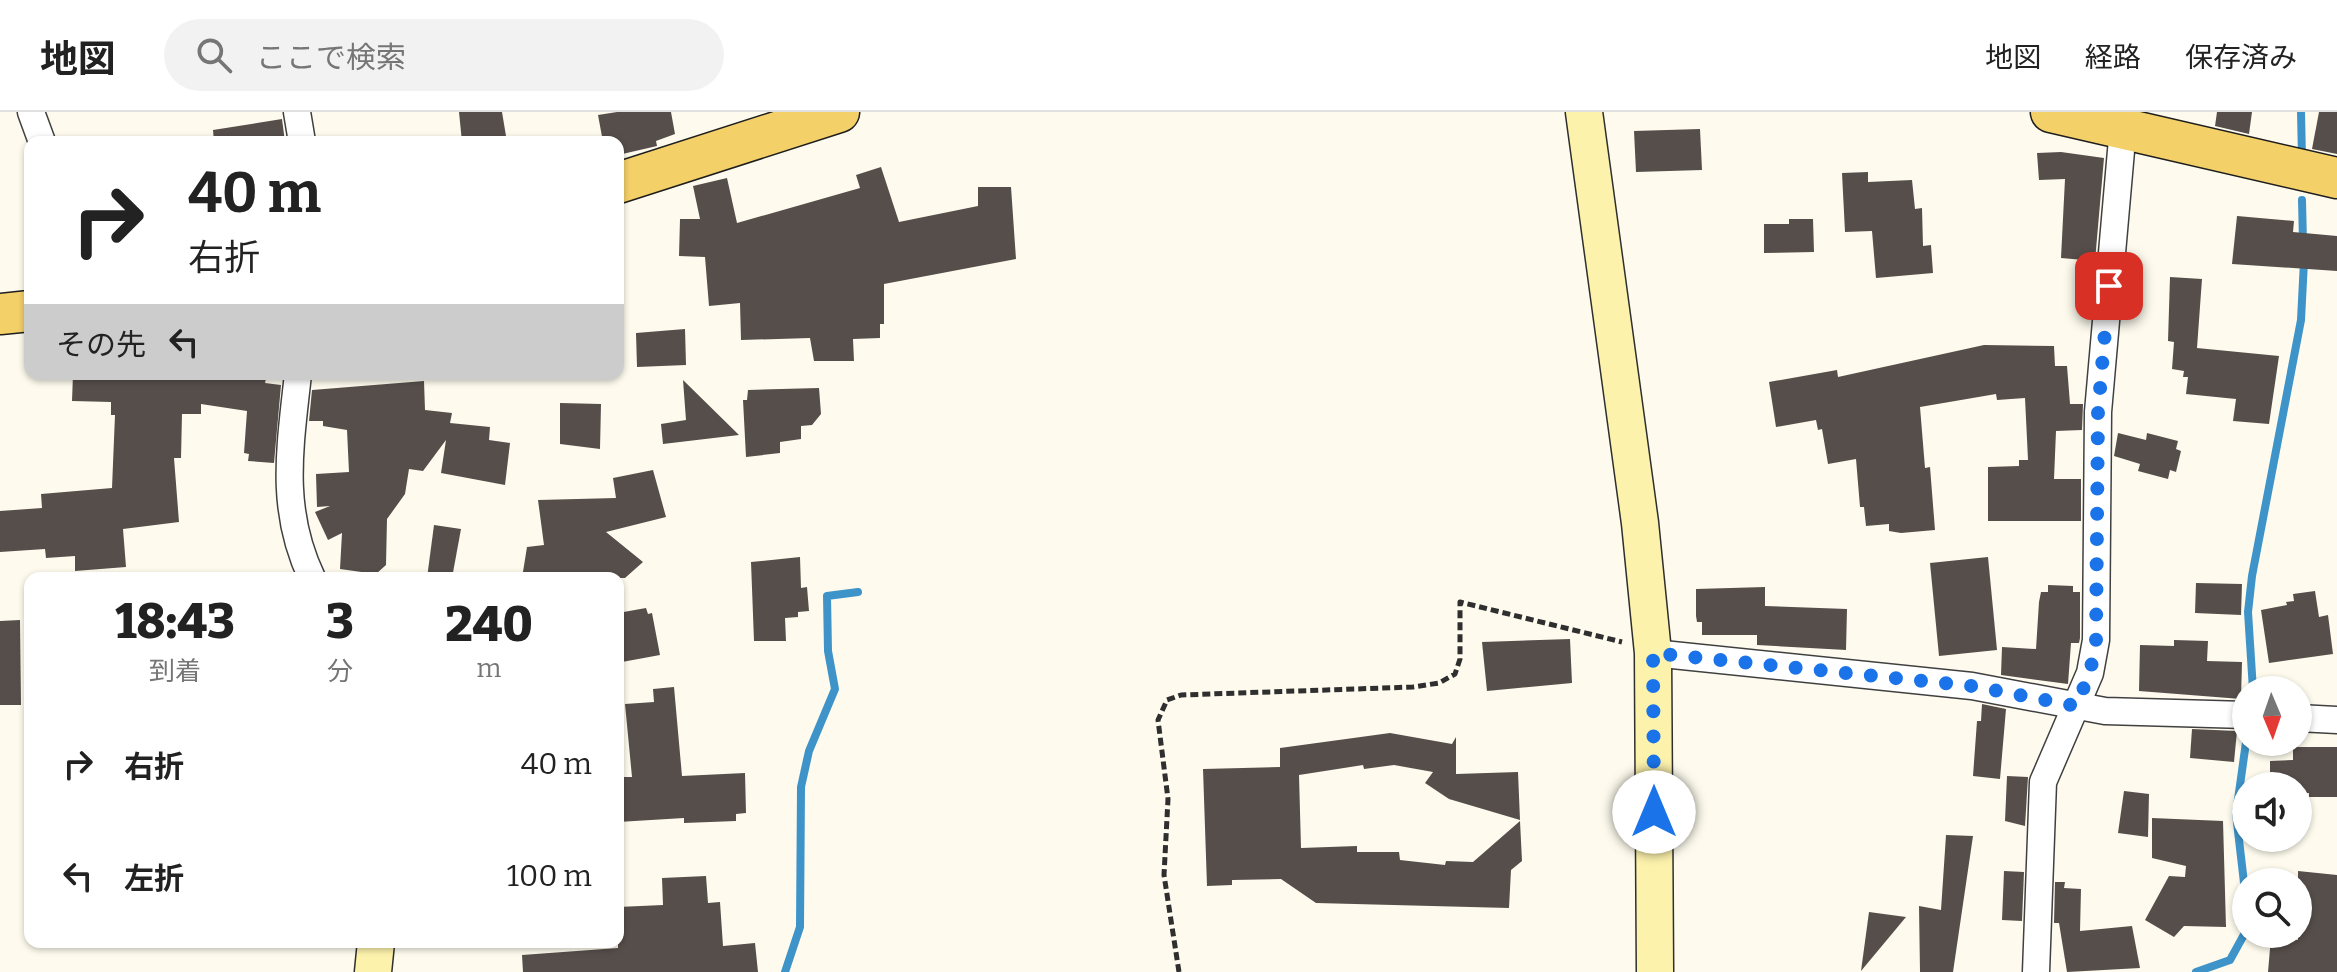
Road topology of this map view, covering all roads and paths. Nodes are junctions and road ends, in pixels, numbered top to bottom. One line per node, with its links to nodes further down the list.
1 (31, 112): 7 (street)
2 (297, 112): 8 (street)
3 (839, 112): 10 (main road)
4 (1584, 112): 15 (street)
5 (2051, 112): 6 (main road)
6 (2123, 128): 9 (main road); 16 (street)
7 (40, 136)
8 (301, 136)
9 (2337, 178)
10 (624, 181)
11 (24, 312): 12 (main road)
12 (0, 314)
13 (298, 380): 14 (street)
14 (309, 572)
15 (1653, 653): 16 (street); 22 (path); 23 (street)
16 (2076, 706): 17 (street); 24 (street)
17 (2232, 715)
18 (2312, 719): 19 (street)
19 (2337, 720)
20 (375, 948): 21 (street)
21 (373, 972)
22 (1179, 972)
23 (1655, 972)
24 (2036, 972)

